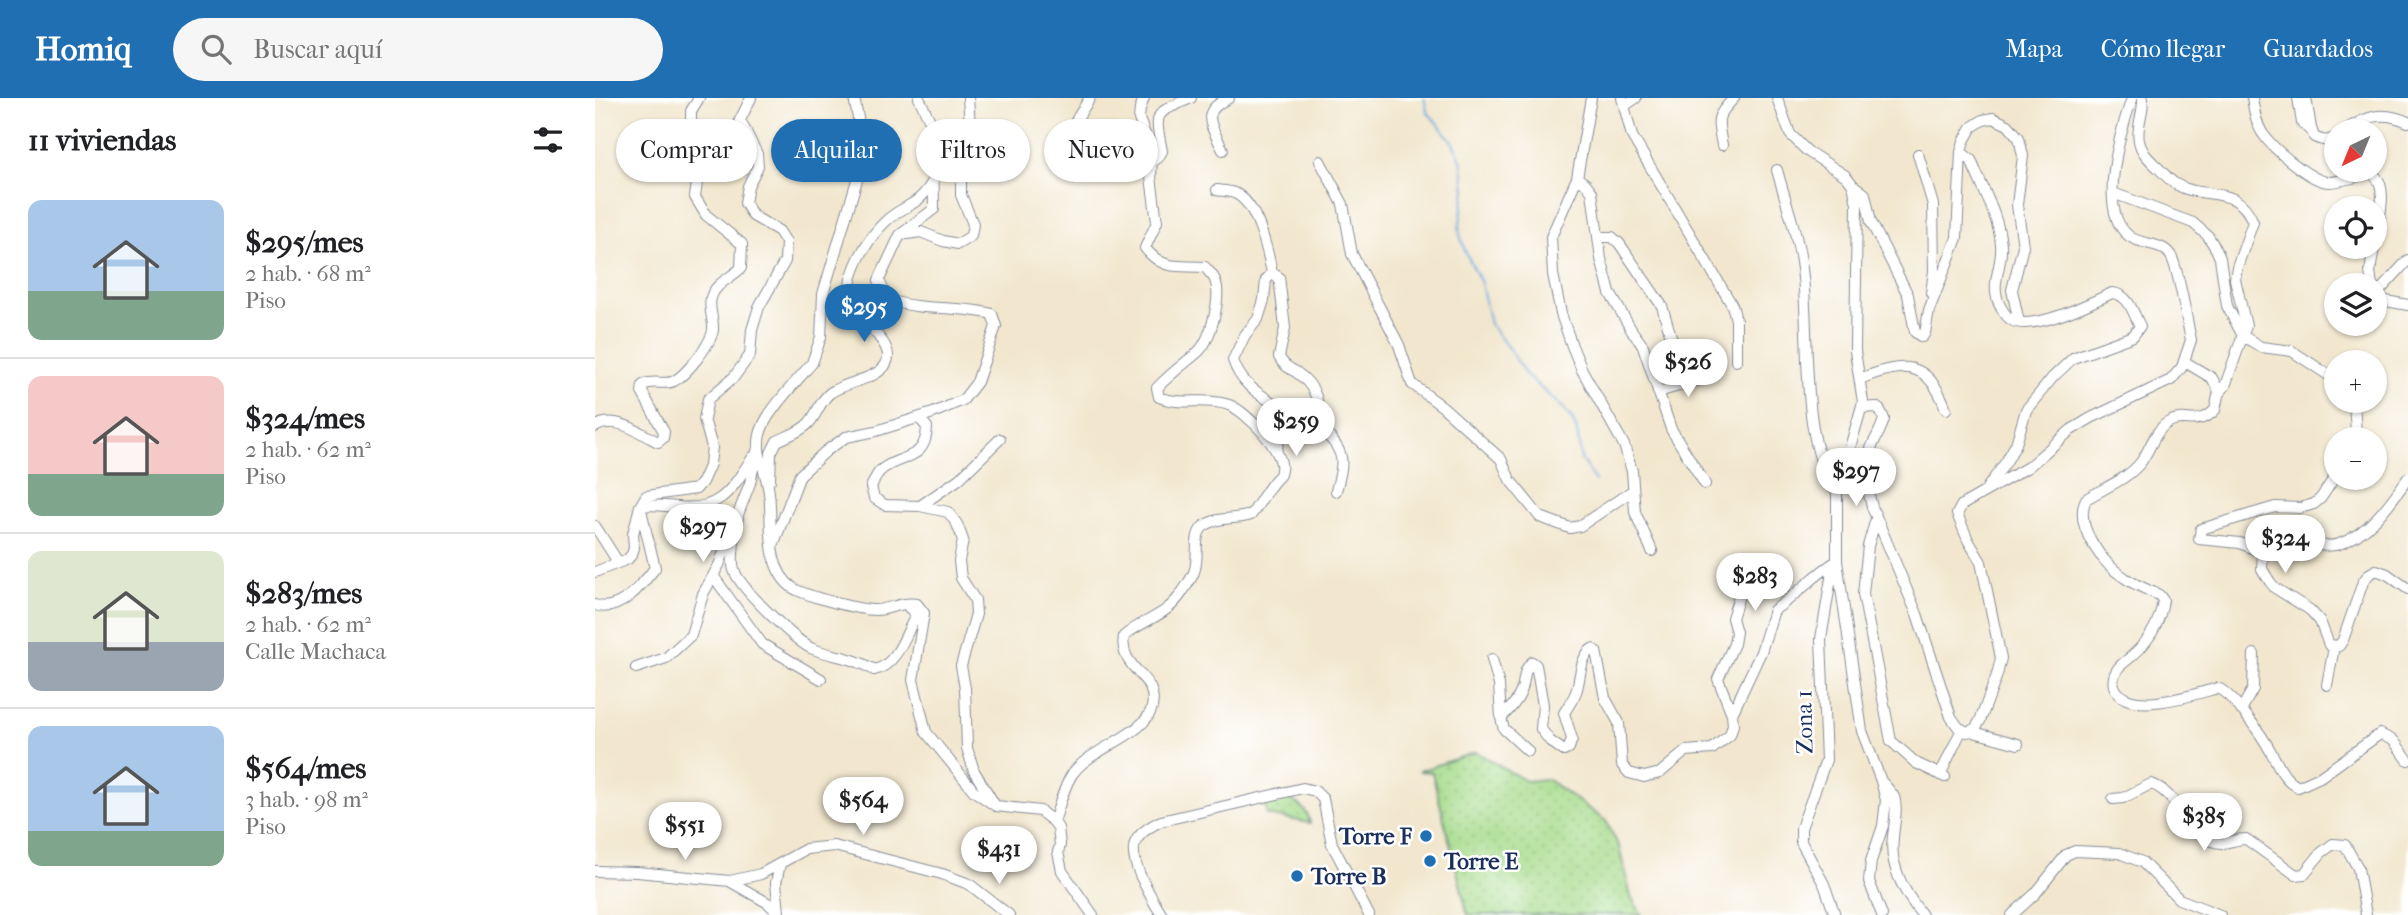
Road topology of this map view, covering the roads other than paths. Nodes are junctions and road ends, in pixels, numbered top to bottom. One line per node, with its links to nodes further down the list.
1 (699, 98): 65 (street)
2 (751, 98): 77 (street)
3 (854, 98): 68 (street)
4 (919, 98): 20 (street)
5 (968, 98): 44 (street)
6 (1090, 98): 21 (street)
7 (1144, 98): 22 (street)
8 (1191, 98): 23 (street)
9 (1229, 98): 30 (street)
10 (1591, 98): 36 (street)
11 (1636, 98): 19 (street)
12 (1734, 98): 29 (street)
13 (1777, 98): 40 (street)
14 (2132, 98): 42 (street)
15 (2143, 98): 53 (street)
16 (2252, 98): 43 (street)
17 (2298, 98): 27 (street)
18 (2306, 98): 27 (street)
19 (1623, 102): 54 (street)
20 (929, 119)
21 (1076, 119)
22 (1139, 119)
23 (1157, 119)
24 (2367, 119): 25 (street)
25 (2408, 122)
26 (1158, 132): 33 (street)
27 (2312, 133): 28 (street)
28 (2324, 141)
29 (1723, 145)
30 (1223, 150)
31 (1961, 152): 51 (street); 52 (street); 52 (street)
32 (1918, 154): 51 (street)
33 (1158, 158)
34 (1320, 161): 73 (street)
35 (1777, 170): 76 (street)
36 (1577, 178): 45 (street); 73 (street)
37 (932, 182): 75 (street)
38 (933, 182): 44 (street)
39 (1152, 182): 67 (street)
40 (1853, 185): 51 (street); 58 (street)
41 (1217, 190): 47 (street)
42 (2113, 193): 53 (street); 55 (street)
43 (2381, 196)
44 (899, 235): 64 (street)
45 (1599, 237): 59 (street); 60 (street)
46 (2408, 260): 48 (street)
47 (1272, 273): 67 (street); 72 (street)
48 (2387, 280)
49 (2387, 299): 50 (street)
50 (2408, 305)
51 (1929, 310)
52 (2019, 322): 74 (street)
53 (2243, 336): 56 (street); 61 (street)
54 (1736, 361)
55 (2185, 362): 61 (street); 74 (street)
56 (2324, 372)
57 (1710, 377): 59 (street)
58 (1860, 379): 62 (street); 63 (street)
59 (1685, 384): 60 (street)
60 (1658, 392): 70 (street)
61 (2219, 393): 99 (street)
62 (1862, 408): 76 (street); 80 (street)
63 (1946, 409)
64 (919, 418): 78 (street); 82 (street)
65 (595, 427)
66 (1000, 439): 78 (street)
67 (1277, 449): 109 (street)
68 (757, 451): 75 (street); 77 (street); 79 (street)
69 (2408, 478): 84 (street)
70 (1705, 484)
71 (2327, 490): 84 (street)
72 (1336, 491)
73 (1632, 491): 83 (street)
74 (1985, 491): 102 (street)
75 (769, 492): 82 (street)
76 (1837, 493): 85 (street)
77 (640, 506): 86 (street); 91 (street)
78 (920, 506): 108 (street)
79 (738, 517): 88 (street); 92 (street)
80 (1876, 518): 102 (street); 102 (street)
81 (595, 526): 86 (street)
82 (773, 545): 108 (street)
83 (1652, 551)
84 (2263, 553): 93 (street)
85 (1837, 561): 100 (street); 106 (street); 119 (street, Zona 1)
86 (618, 562): 87 (street)
87 (595, 572)
88 (714, 577): 96 (street); 97 (street)
89 (2408, 589): 93 (street)
90 (1740, 593): 100 (street)
91 (595, 605)
92 (908, 608)
93 (2334, 647): 98 (street)
94 (2254, 654): 99 (street)
95 (1492, 659): 101 (street)
96 (636, 668)
97 (821, 679)
98 (2327, 685)
99 (2241, 710): 105 (street)
100 (1732, 714): 101 (street)
101 (1501, 718): 104 (street)
102 (1966, 730): 103 (street)
103 (2018, 744)
104 (1528, 751)
105 (2408, 760)
106 (1881, 781): 120 (street); 121 (street)
107 (2113, 799): 124 (street)
108 (996, 806): 109 (street)
109 (1054, 822): 116 (street)
110 (780, 864): 112 (street); 114 (street); 115 (street)
111 (598, 872): 112 (street)
112 (730, 881): 114 (street)
113 (2206, 912): 122 (street); 123 (street)
114 (779, 914)
115 (1009, 915)
116 (1093, 915)
117 (1163, 915): 118 (street)
118 (1369, 915)
119 (1835, 915)
120 (1882, 915)
121 (1921, 915)
122 (2012, 915)
123 (2220, 915)
124 (2366, 915)

